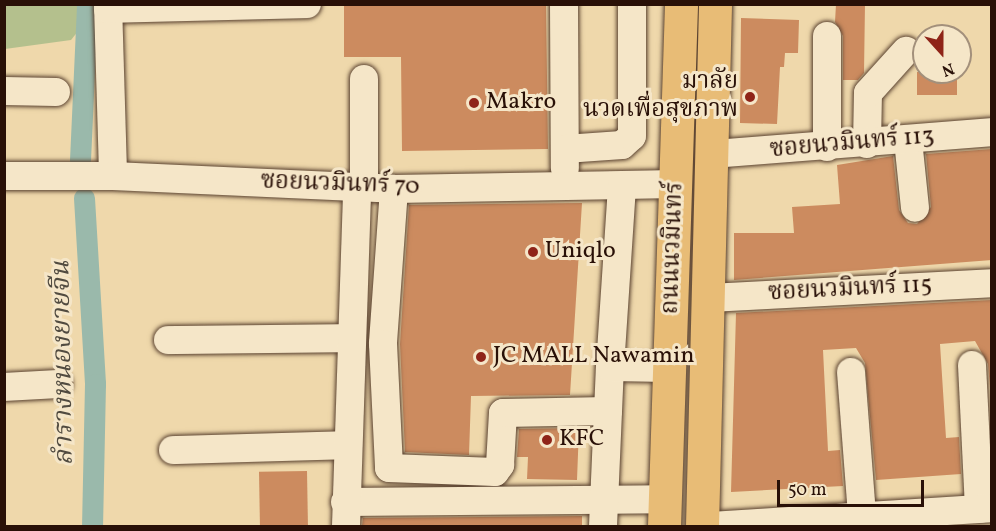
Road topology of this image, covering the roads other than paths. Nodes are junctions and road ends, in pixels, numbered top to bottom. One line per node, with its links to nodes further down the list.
1 (307, 4): 6 (street)
2 (564, 4): 16 (street)
3 (632, 4): 16 (street)
4 (681, 4): 20 (main road, ถนนนวมินทร์)
5 (715, 4): 17 (main road, ถนนนวมินทร์)
6 (108, 7): 19 (street)
7 (827, 36): 15 (street)
8 (906, 51): 14 (street)
9 (364, 79): 23 (street)
10 (4, 91): 11 (street)
11 (56, 92)
12 (992, 132): 13 (street, ซอยนวมินทร์ 113)
13 (908, 140): 14 (street, ซอยนวมินทร์ 113); 25 (street)
14 (867, 144): 15 (street, ซอยนวมินทร์ 113)
15 (827, 147): 17 (street, ซอยนวมินทร์ 113)
16 (565, 149): 21 (street)
17 (713, 154): 27 (main road, ถนนนวมินทร์)
18 (4, 176): 19 (street, ซอยนวมินทร์ 70)
19 (113, 176): 23 (street, ซอยนวมินทร์ 70)
20 (676, 184): 22 (street, ซอยนวมินทร์ 70); 32 (main road, ถนนนวมินทร์)
21 (566, 185): 22 (street, ซอยนวมินทร์ 70); 24 (street, ซอยนวมินทร์ 70)
22 (622, 185): 31 (street)
23 (360, 188): 24 (street, ซอยนวมินทร์ 70); 28 (street)
24 (394, 189): 36 (street)
25 (915, 208)
26 (992, 283): 27 (street, ซอยนวมินทร์ 115)
27 (709, 298): 45 (main road, ถนนนวมินทร์)
28 (349, 338): 29 (street); 37 (street)
29 (168, 340)
30 (972, 365): 40 (street)
31 (610, 367): 32 (street); 36 (street)
32 (669, 368): 41 (main road, ถนนนวมินทร์)
33 (851, 372): 43 (street)
34 (58, 384): 35 (street)
35 (4, 387)
36 (608, 411): 39 (street)
37 (346, 445): 38 (street); 42 (street)
38 (173, 450)
39 (604, 498): 41 (street); 42 (street); 44 (street)
40 (985, 509): 43 (street)
41 (664, 513)
42 (346, 514)
43 (862, 516): 46 (street)
44 (603, 526)
45 (702, 526)
46 (709, 526)

